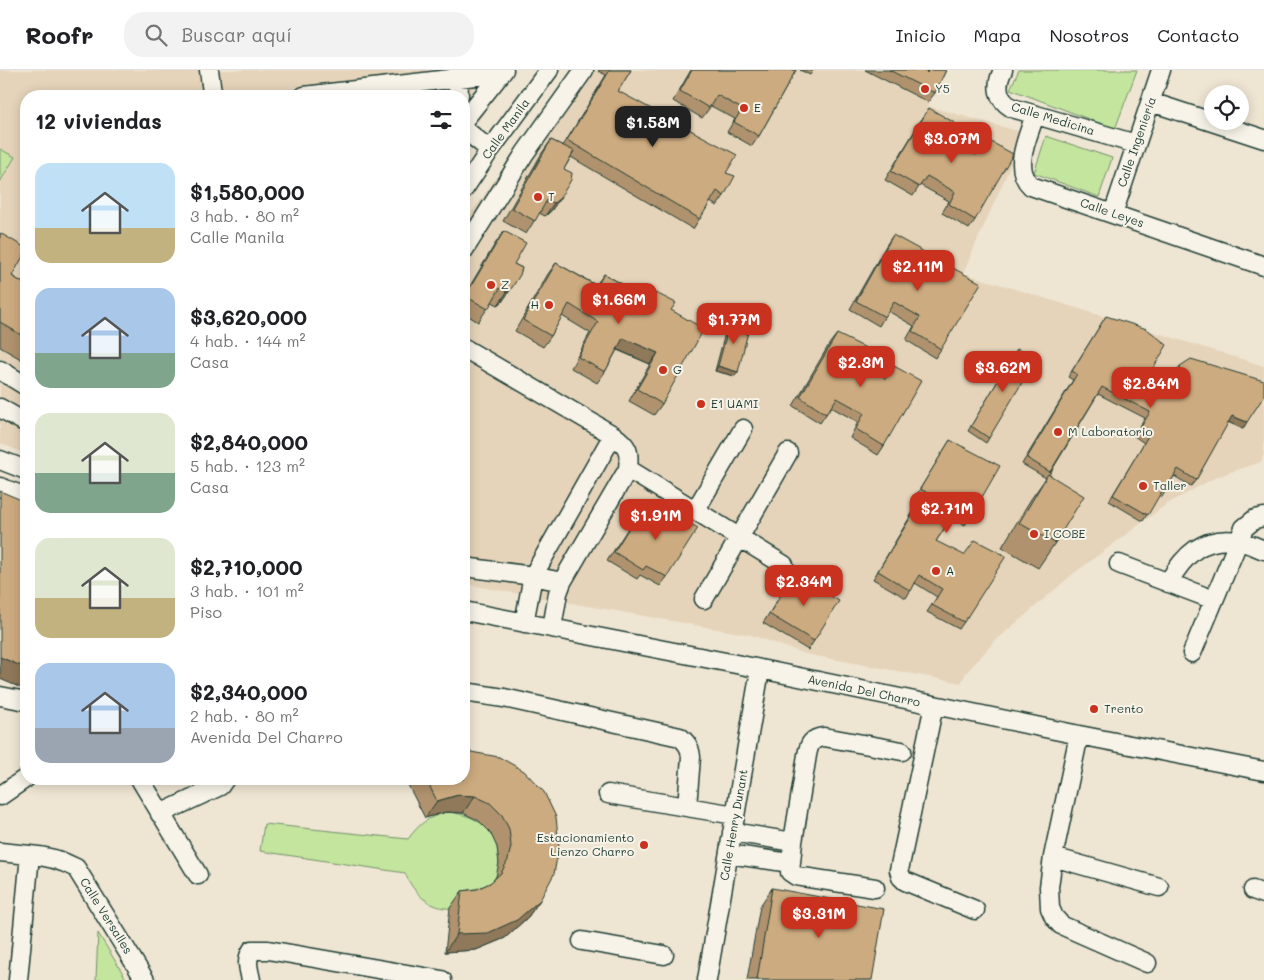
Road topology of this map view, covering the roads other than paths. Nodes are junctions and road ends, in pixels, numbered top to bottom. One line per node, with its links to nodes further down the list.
1 (209, 70): 8 (street)
2 (549, 70): 17 (street, Calle Manila)
3 (584, 70): 20 (street)
4 (1003, 70): 13 (street, Calle Medicina)
5 (1161, 70): 11 (street, Calle Ingeniería)
6 (503, 72): 7 (street); 12 (street)
7 (458, 74): 9 (street); 10 (street)
8 (212, 90)
9 (346, 90)
10 (459, 90)
11 (1150, 102): 15 (street); 16 (street, Calle Ingeniería)
12 (470, 113)
13 (1035, 115): 16 (street, Calle Medicina); 19 (street, Calle Leyes)
14 (470, 133): 17 (street)
15 (1264, 139)
16 (1136, 144): 19 (street, Calle Ingeniería)
17 (490, 150): 18 (street, Calle Manila)
18 (470, 180)
19 (1113, 214): 21 (street, Calle Leyes)
20 (470, 240)
21 (1264, 266)
22 (470, 352): 28 (street)
23 (0, 370): 24 (street)
24 (20, 382)
25 (0, 408): 26 (street)
26 (20, 419)
27 (743, 429): 35 (street)
28 (613, 435): 32 (street); 43 (street)
29 (788, 453): 37 (street)
30 (0, 460): 31 (street)
31 (20, 468)
32 (628, 469): 35 (street); 44 (street)
33 (0, 487): 34 (street)
34 (20, 495)
35 (695, 511): 37 (street)
36 (1264, 517): 38 (street)
37 (740, 538): 41 (street); 46 (street)
38 (1238, 541): 39 (street); 45 (street); 47 (street)
39 (1264, 550)
40 (1119, 564): 45 (street)
41 (784, 565)
42 (470, 568): 43 (street)
43 (533, 576): 44 (street); 49 (street)
44 (562, 582): 50 (street)
45 (1168, 583): 47 (street)
46 (704, 599)
47 (1214, 600): 51 (street)
48 (470, 612): 49 (street, Avenida Del Charro)
49 (524, 623): 50 (street, Avenida Del Charro)
50 (552, 628): 52 (street, Avenida Del Charro)
51 (1192, 653)
52 (760, 670): 56 (street, Avenida Del Charro); 67 (street, Calle Henry Dunant)
53 (470, 693): 65 (street)
54 (0, 696): 55 (street)
55 (20, 700)
56 (934, 705): 57 (street, Avenida Del Charro); 79 (street)
57 (1079, 735): 59 (street, Avenida Del Charro); 72 (street)
58 (902, 751): 69 (street)
59 (1264, 771)
60 (20, 782): 64 (street)
61 (143, 785): 66 (street)
62 (221, 785): 66 (street)
63 (608, 794): 65 (street)
64 (0, 796)
65 (687, 807): 67 (street)
66 (160, 814): 76 (street)
67 (735, 815): 68 (street, Calle Henry Dunant)
68 (732, 832): 69 (street); 71 (street, Calle Henry Dunant)
69 (793, 842): 75 (street)
70 (0, 852): 73 (street, Calle Versalles)
71 (729, 854): 75 (street); 87 (street, Calle Henry Dunant)
72 (1053, 857): 77 (street); 82 (street)
73 (29, 860): 74 (street, Calle Versalles); 83 (street); 84 (street, Calle Versalles)
74 (0, 862)
75 (790, 863): 78 (street)
76 (198, 875)
77 (1159, 887)
78 (875, 888)
79 (975, 910)
80 (582, 941): 81 (street)
81 (664, 955)
82 (1147, 962)
83 (18, 980)
84 (146, 980)
85 (251, 980): 86 (street)
86 (442, 980)
87 (708, 980)

